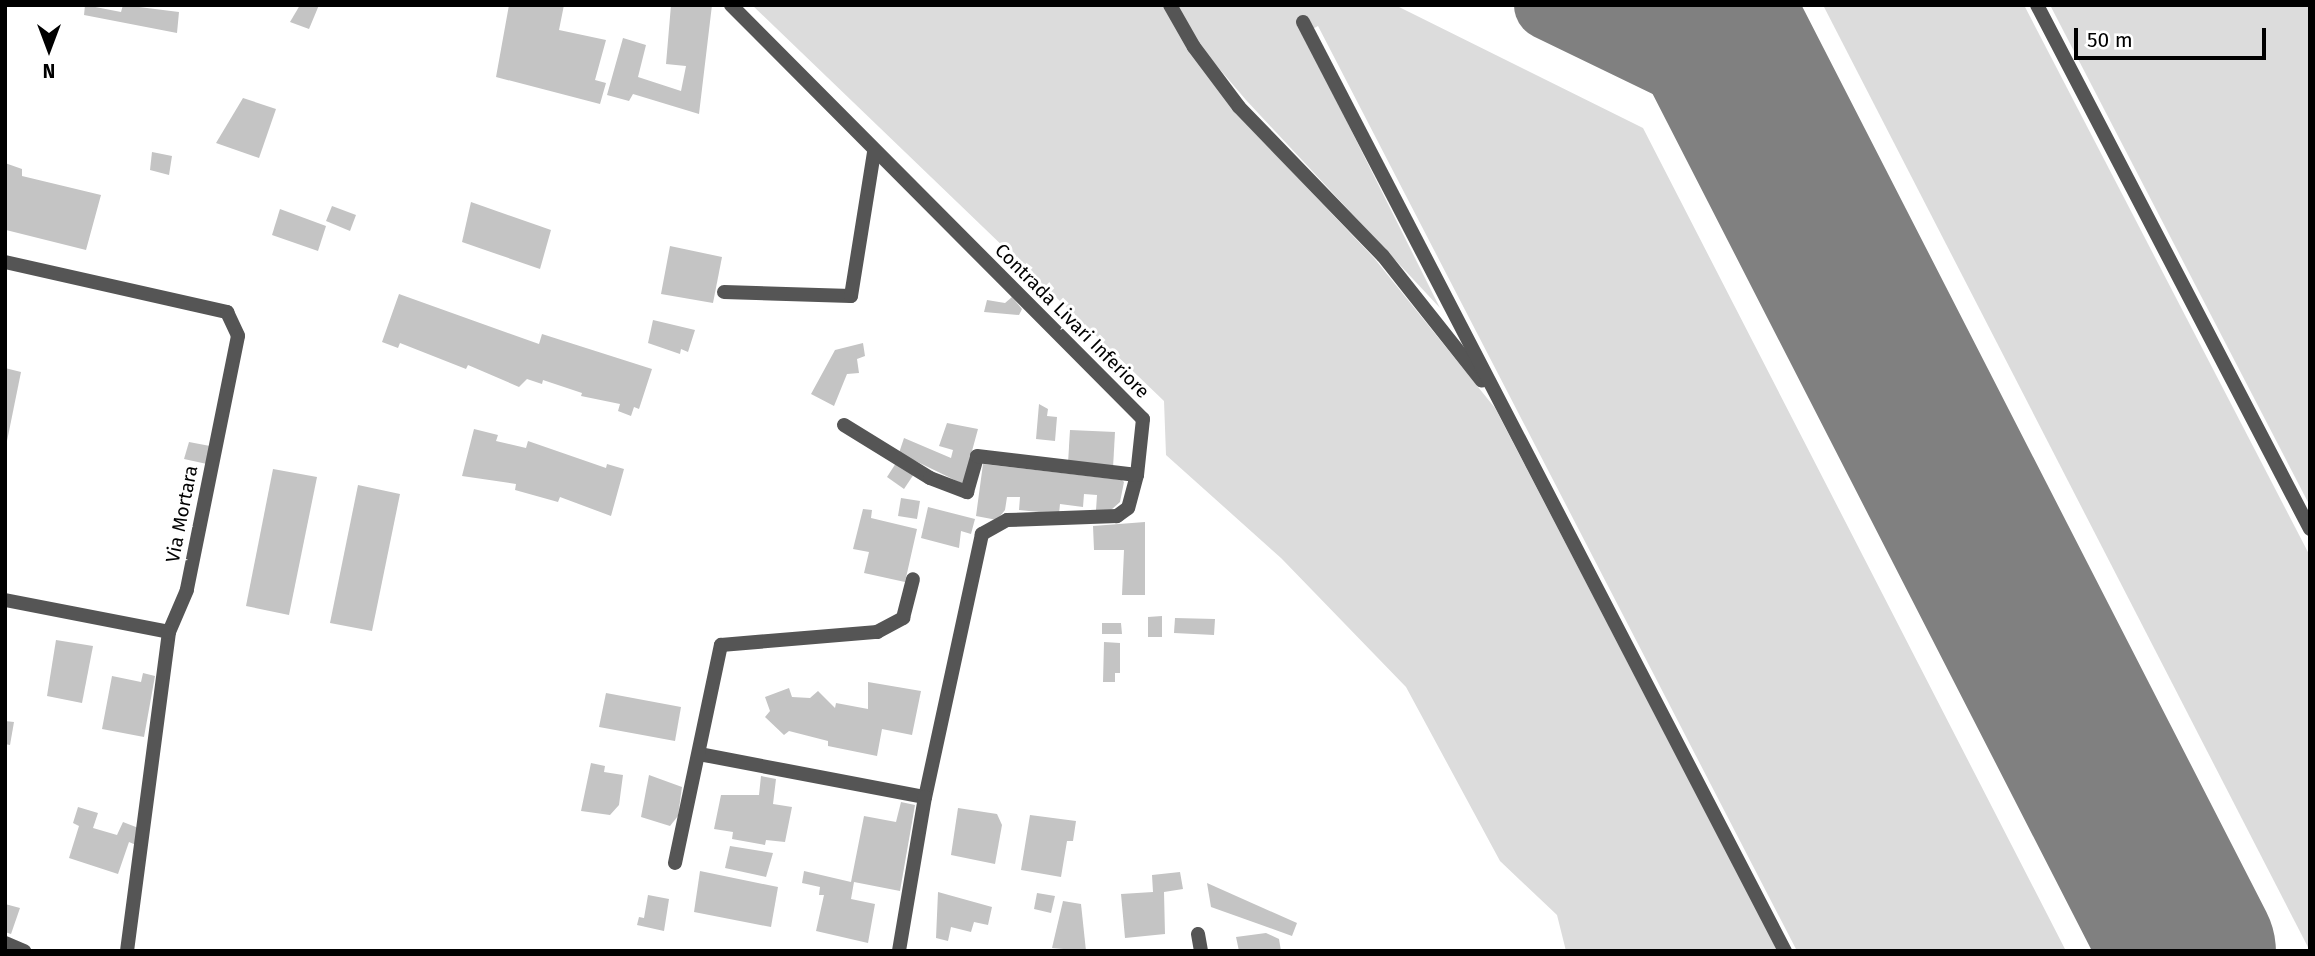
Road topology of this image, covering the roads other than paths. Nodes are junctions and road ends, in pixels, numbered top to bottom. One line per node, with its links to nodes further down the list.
1 (731, 5): 5 (street, Contrada Livari Inferiore)
2 (1170, 5): 8 (street)
3 (2037, 5): 11 (street)
4 (1303, 22): 8 (street)
5 (874, 152): 7 (street); 10 (street, Contrada Livari Inferiore)
6 (5, 262): 14 (street, Via Mortara)
7 (724, 292)
8 (1502, 407): 24 (street)
9 (845, 425): 10 (street)
10 (1137, 475): 16 (street, Contrada Livari Inferiore)
11 (2310, 529)
12 (913, 579): 15 (street)
13 (5, 600): 14 (street)
14 (169, 632): 21 (street, Via Mortara)
15 (699, 754): 16 (street); 17 (street)
16 (926, 797): 22 (street, Contrada Livari Inferiore)
17 (675, 863)
18 (1198, 934): 23 (street)
19 (5, 943): 20 (street)
20 (24, 951)
21 (127, 951)
22 (900, 951)
23 (1201, 951)
24 (1785, 951)

